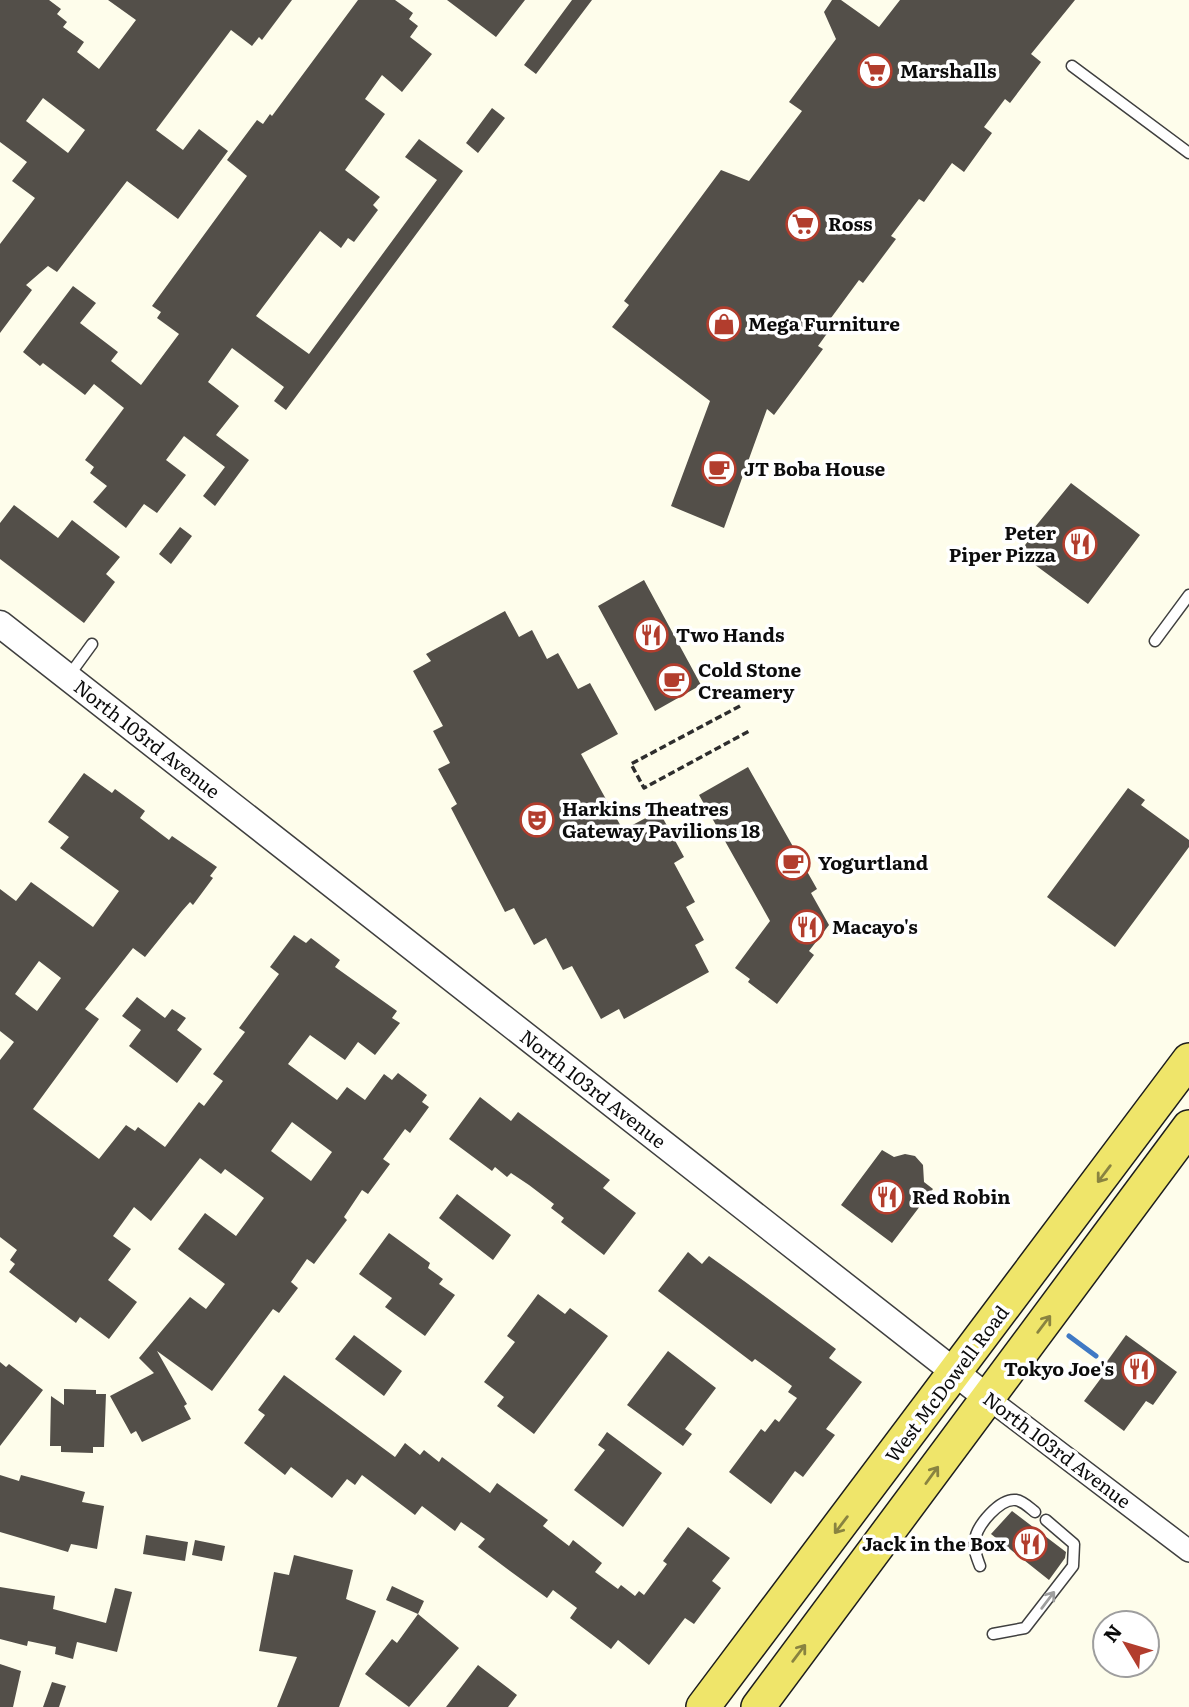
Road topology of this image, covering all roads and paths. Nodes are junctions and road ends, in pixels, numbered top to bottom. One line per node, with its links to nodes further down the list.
1 (1072, 66): 2 (lane)
2 (1189, 153)
3 (1189, 595): 5 (lane)
4 (0, 624): 7 (street, North 103rd Avenue)
5 (1156, 641)
6 (92, 645): 7 (lane)
7 (68, 677): 14 (street, North 103rd Avenue)
8 (740, 706): 9 (path)
9 (751, 730)
10 (1189, 1060): 14 (main road, West McDowell Road, one-way to 14)
11 (1189, 1096): 13 (main road)
12 (1189, 1127): 13 (main road)
13 (1105, 1241): 15 (main road, one-way to 13)
14 (956, 1373): 15 (street, North 103rd Avenue); 21 (main road, West McDowell Road, one-way to 21)
15 (989, 1399): 18 (street, North 103rd Avenue); 22 (main road, one-way to 15)
16 (1035, 1512): 19 (lane)
17 (1046, 1520): 20 (lane, one-way to 17)
18 (1189, 1551)
19 (980, 1566)
20 (993, 1634)
21 (703, 1707)
22 (758, 1707)

